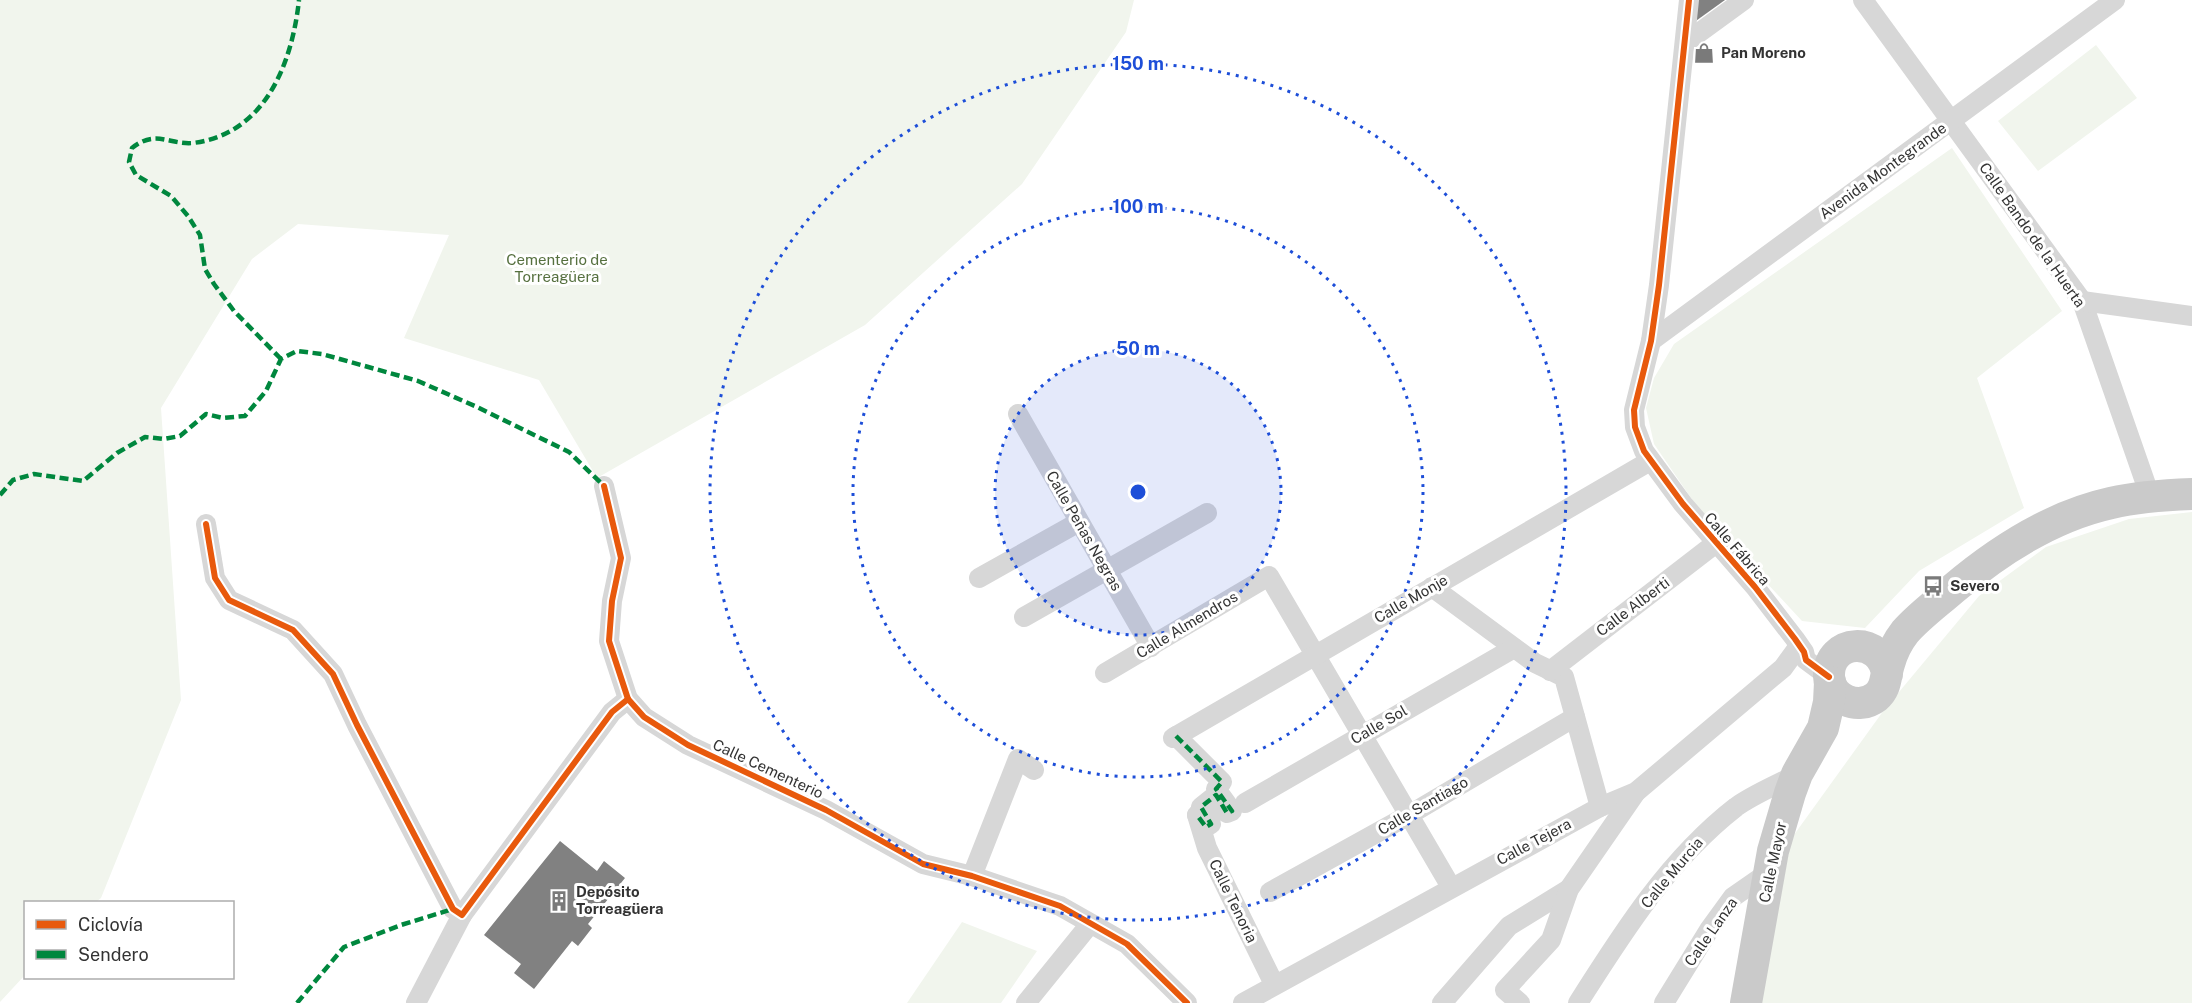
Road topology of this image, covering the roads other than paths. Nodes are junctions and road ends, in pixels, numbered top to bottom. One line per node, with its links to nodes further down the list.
1 (1689, 0): 5 (street, Calle Fábrica)
2 (1744, 0): 5 (street)
3 (1863, 0): 6 (street, Calle Bando de la Huerta)
4 (2115, 0): 6 (street, Avenida Montegrande)
5 (1685, 43): 9 (street, Calle Fábrica)
6 (1951, 121): 7 (street, Calle Bando de la Huerta); 9 (street, Avenida Montegrande)
7 (2082, 301): 8 (street); 14 (street, Calle Bando de la Huerta)
8 (2192, 316)
9 (1651, 342): 11 (street, Calle Fábrica)
10 (1018, 414): 16 (street, Calle Peñas Negras)
11 (1650, 461): 18 (street, Calle Fábrica); 21 (street, Calle Monje)
12 (604, 486): 33 (street, Calle Cementerio)
13 (2192, 494): 14 (main road)
14 (2150, 496): 23 (main road)
15 (1207, 513): 19 (street)
16 (1079, 522): 19 (street, Calle Peñas Negras); 20 (street)
17 (206, 524): 50 (street)
18 (1716, 543): 27 (street, Calle Fábrica); 29 (street, Calle Alberti)
19 (1106, 569): 22 (street); 25 (street, Calle Peñas Negras)
20 (979, 578)
21 (1432, 587): 26 (street); 28 (street, Calle Monje)
22 (1024, 617)
23 (1905, 632): 24 (main road); 31 (main road)
24 (1858, 646): 27 (street); 31 (main road); 32 (main road)
25 (1151, 647): 28 (street, Calle Almendros); 30 (street, Calle Almendros)
26 (1514, 648): 29 (street); 37 (street, Calle Sol)
27 (1802, 649): 32 (street, Calle Fábrica); 40 (street, Calle Tejera)
28 (1315, 655): 37 (street); 43 (street, Calle Monje)
29 (1550, 670): 35 (street)
30 (1105, 672)
31 (1887, 674): 34 (main road)
32 (1830, 680): 34 (main road); 36 (main road, Calle Mayor)
33 (628, 699): 46 (street, Calle Cementerio); 50 (street)
34 (1862, 703): 36 (main road, Calle Mayor)
35 (1575, 717): 42 (street); 44 (street, Calle Santiago)
36 (1823, 728): 39 (main road, Calle Mayor)
37 (1362, 734): 41 (street, Calle Sol); 44 (street)
38 (1034, 770): 46 (street)
39 (1797, 774): 45 (main road, Calle Mayor); 59 (street, Calle Murcia)
40 (1636, 792): 42 (street, Calle Tejera); 48 (street)
41 (1245, 803)
42 (1600, 807): 47 (street, Calle Tejera)
43 (1197, 815): 52 (street, Calle Tenoria)
44 (1409, 815): 47 (street); 49 (street, Calle Santiago)
45 (1769, 872): 60 (street, Calle Lanza); 61 (main road, Calle Mayor)
46 (972, 876): 51 (street, Calle Cementerio)
47 (1451, 887): 52 (street, Calle Tejera)
48 (1569, 889): 57 (street); 58 (street)
49 (1270, 892)
50 (462, 915): 53 (street)
51 (1090, 924): 54 (street); 55 (street, Calle Cementerio)
52 (1267, 993): 56 (street, Calle Tejera)
53 (416, 1003)
54 (1026, 1003)
55 (1187, 1003)
56 (1243, 1003)
57 (1442, 1003)
58 (1520, 1003)
59 (1578, 1003)
60 (1664, 1003)
61 (1746, 1003)

